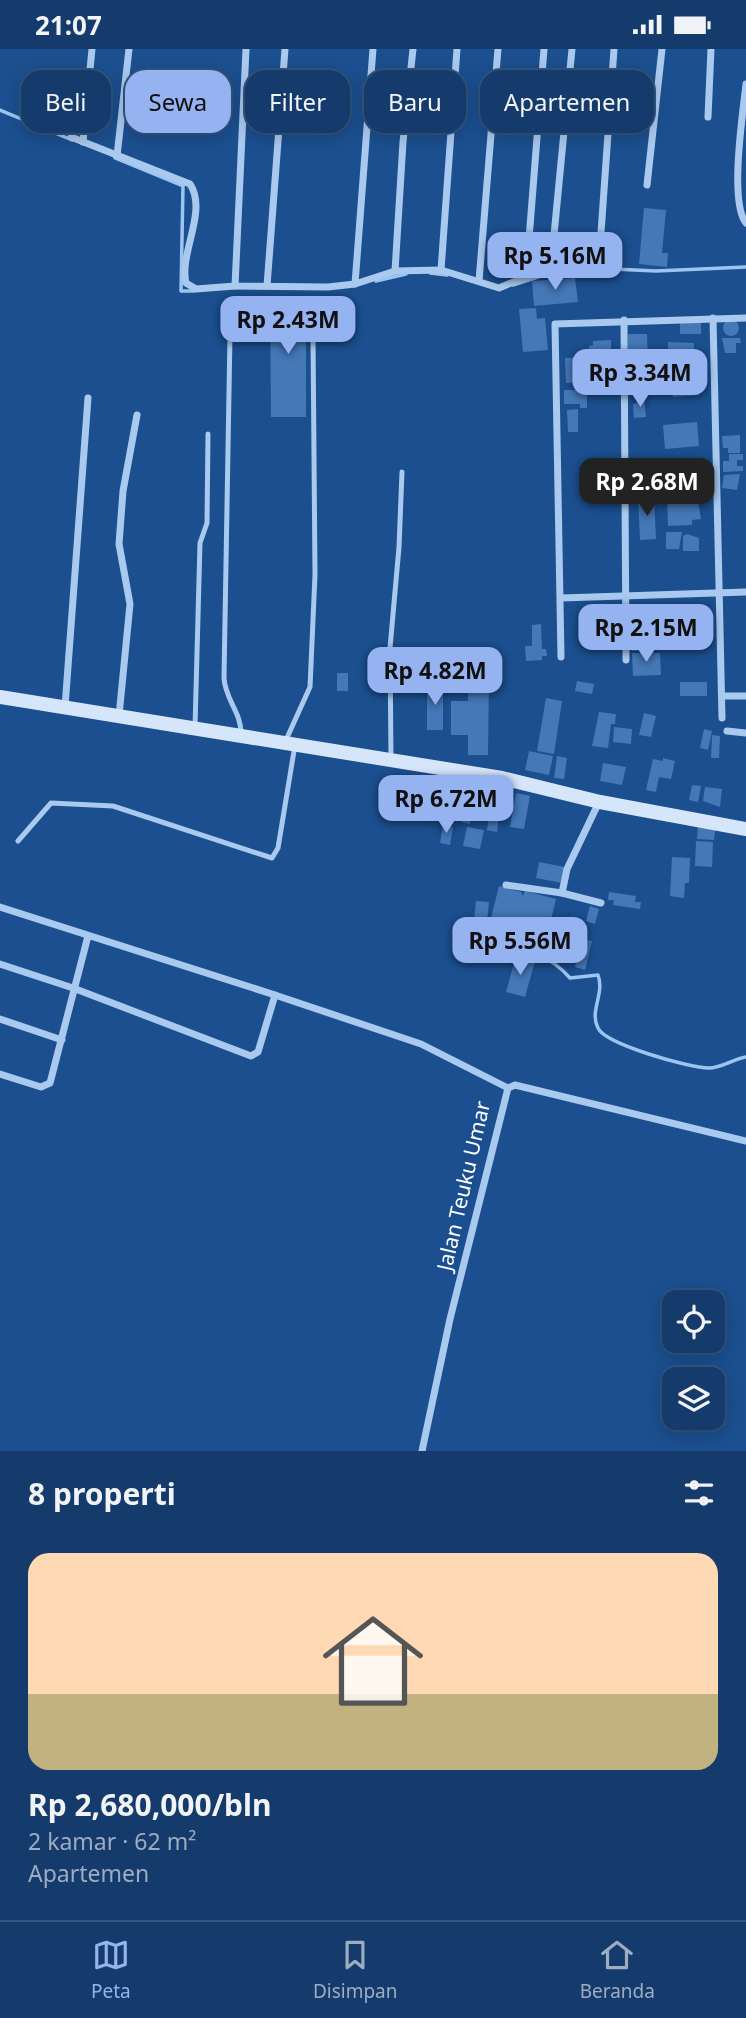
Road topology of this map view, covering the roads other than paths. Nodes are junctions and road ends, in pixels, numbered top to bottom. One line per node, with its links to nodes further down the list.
1 (92, 49): 17 (street)
2 (129, 49): 18 (street)
3 (246, 49): 27 (street)
4 (285, 49): 28 (street)
5 (373, 49): 26 (street)
6 (413, 49): 23 (street)
7 (457, 49): 22 (street)
8 (498, 49): 25 (street)
9 (544, 49): 24 (street)
10 (572, 49): 21 (street)
11 (614, 49): 21 (street)
12 (662, 49): 19 (street)
13 (710, 49): 15 (street)
14 (746, 83): 20 (street)
15 (708, 117)
16 (71, 137): 17 (street)
17 (83, 142): 18 (street)
18 (117, 156): 27 (street)
19 (648, 185)
20 (746, 223)
21 (551, 266): 24 (street)
22 (441, 270): 23 (street); 25 (street)
23 (395, 271): 26 (street)
24 (526, 277): 25 (street)
25 (479, 281)
26 (355, 284): 28 (street)
27 (235, 286): 28 (street)
28 (267, 286)
29 (713, 318): 30 (street); 31 (street); 38 (street)
30 (746, 318)
31 (624, 320): 40 (street); 41 (street)
32 (230, 335): 53 (lane)
33 (313, 336): 54 (lane)
34 (88, 398): 47 (street)
35 (137, 415): 48 (street)
36 (208, 434): 50 (lane)
37 (401, 472): 55 (lane)
38 (719, 592): 39 (street); 40 (street); 44 (street)
39 (746, 592)
40 (626, 594): 41 (street); 43 (street)
41 (561, 598): 42 (street)
42 (561, 657)
43 (626, 660)
44 (722, 696): 45 (street); 49 (street)
45 (746, 696)
46 (0, 697): 47 (main road)
47 (65, 707): 48 (main road)
48 (119, 716): 50 (main road)
49 (722, 718)
50 (195, 730): 53 (main road)
51 (727, 731): 52 (street)
52 (746, 733)
53 (241, 736): 54 (main road)
54 (290, 744): 55 (main road); 58 (lane)
55 (391, 759): 56 (main road)
56 (600, 801): 57 (main road); 60 (street)
57 (746, 829)
58 (18, 841)
59 (506, 885): 60 (street)
60 (562, 893): 61 (street)
61 (601, 903)
62 (0, 907): 63 (street)
63 (89, 936): 65 (street); 66 (street)
64 (0, 964): 65 (street)
65 (73, 988): 66 (street); 68 (street)
66 (275, 995): 70 (street)
67 (0, 1019): 68 (street)
68 (62, 1040): 69 (street)
69 (0, 1074)
70 (508, 1088): 71 (street, Jalan Teuku Umar); 72 (street, Jalan Teuku Umar)
71 (746, 1141)
72 (422, 1451)

